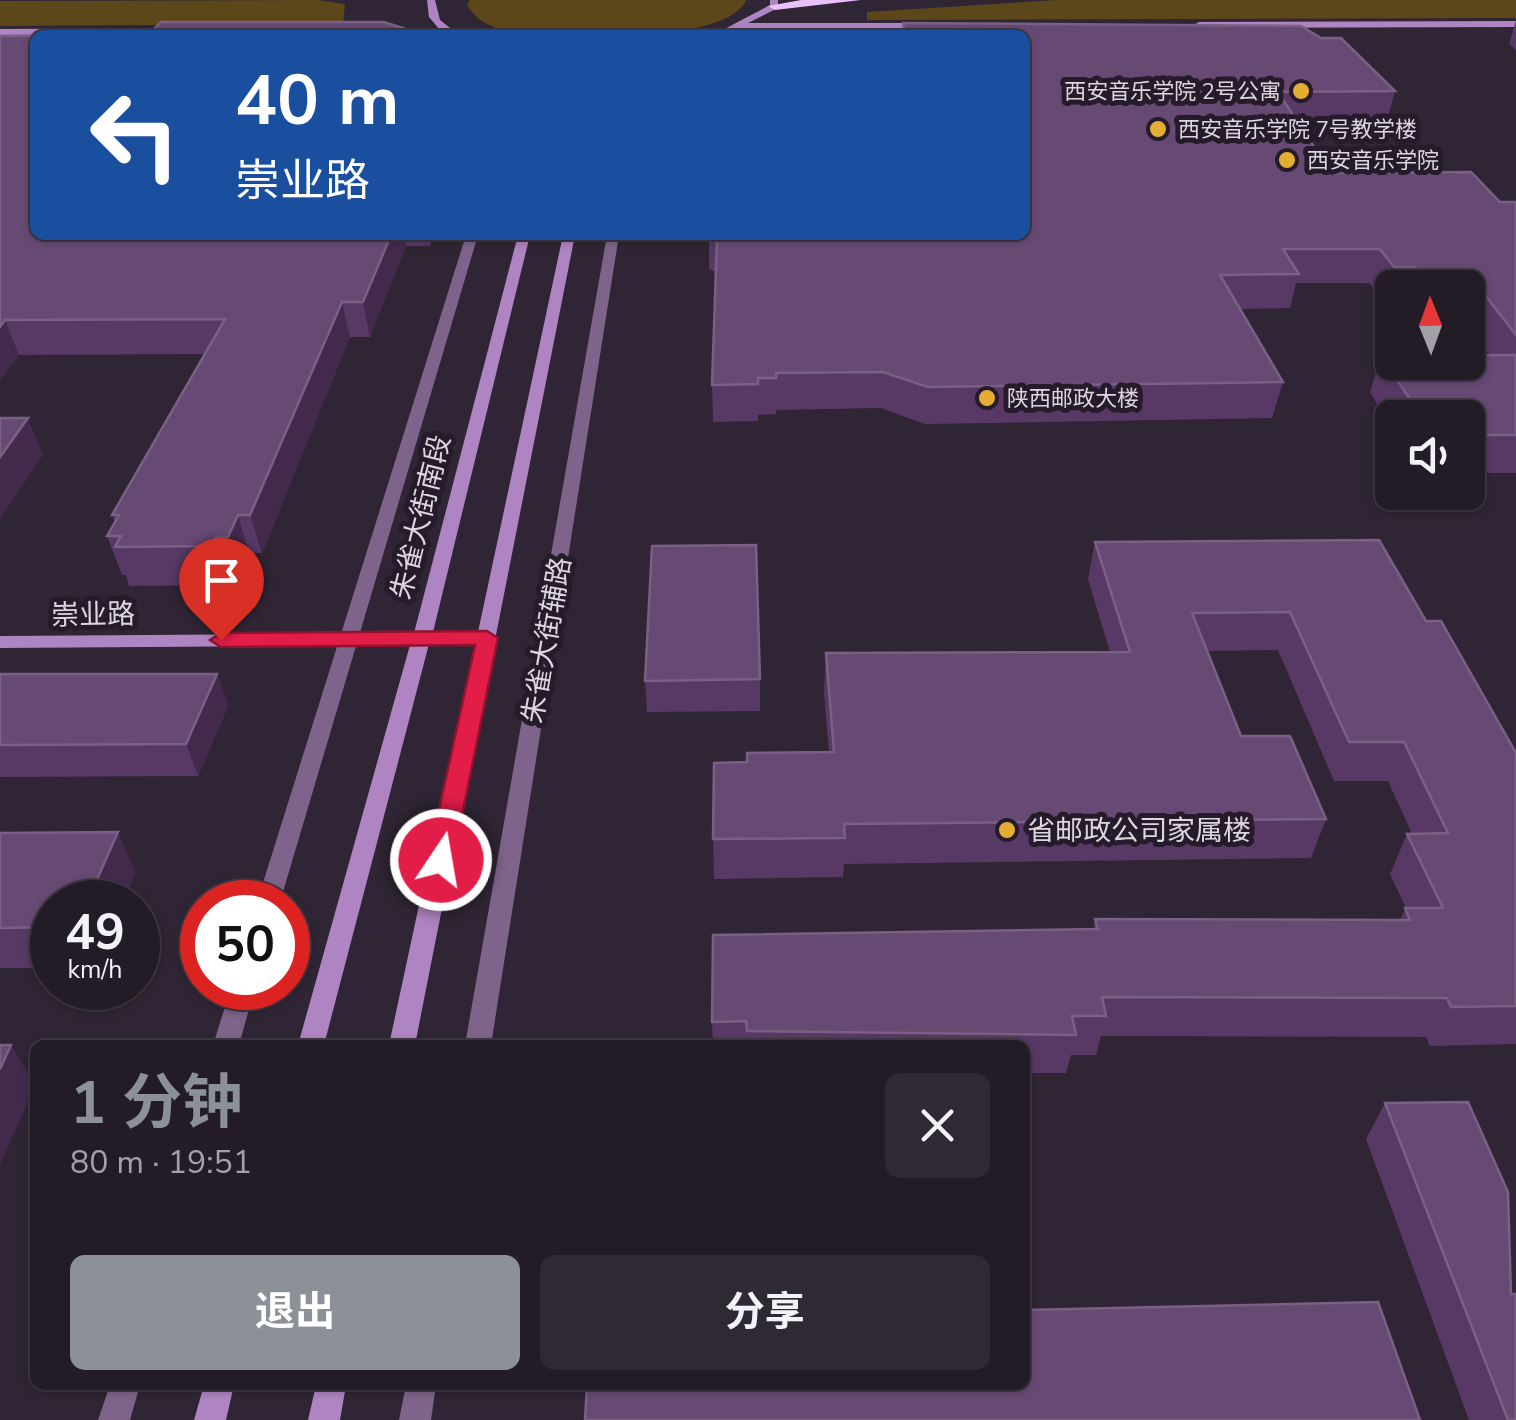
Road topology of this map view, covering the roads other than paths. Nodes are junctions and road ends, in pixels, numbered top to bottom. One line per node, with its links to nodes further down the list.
1 (431, 0): 8 (main road)
2 (854, 0): 3 (highway)
3 (774, 3): 6 (main road)
4 (1516, 24): 5 (main road)
5 (1178, 25)
6 (742, 26): 7 (main road); 9 (main road)
7 (940, 26)
8 (445, 30)
9 (731, 30)
10 (0, 32): 11 (main road)
11 (30, 32)
12 (470, 240): 18 (street)
13 (523, 240): 17 (main road, 朱雀大街南段)
14 (568, 240): 16 (main road)
15 (612, 240): 25 (street, 朱雀大街辅路)
16 (487, 638): 17 (main road, 崇业路); 24 (main road)
17 (422, 639): 18 (main road, 崇业路); 23 (main road, 朱雀大街南段)
18 (346, 640): 19 (main road, 崇业路); 20 (street)
19 (0, 642)
20 (275, 880)
21 (236, 1010): 22 (street)
22 (227, 1040)
23 (313, 1040)
24 (403, 1040)
25 (479, 1040)
26 (123, 1390): 30 (street)
27 (218, 1390): 31 (main road)
28 (330, 1390): 32 (main road)
29 (420, 1390): 33 (street)
30 (114, 1420)
31 (210, 1420)
32 (324, 1420)
33 (415, 1420)

